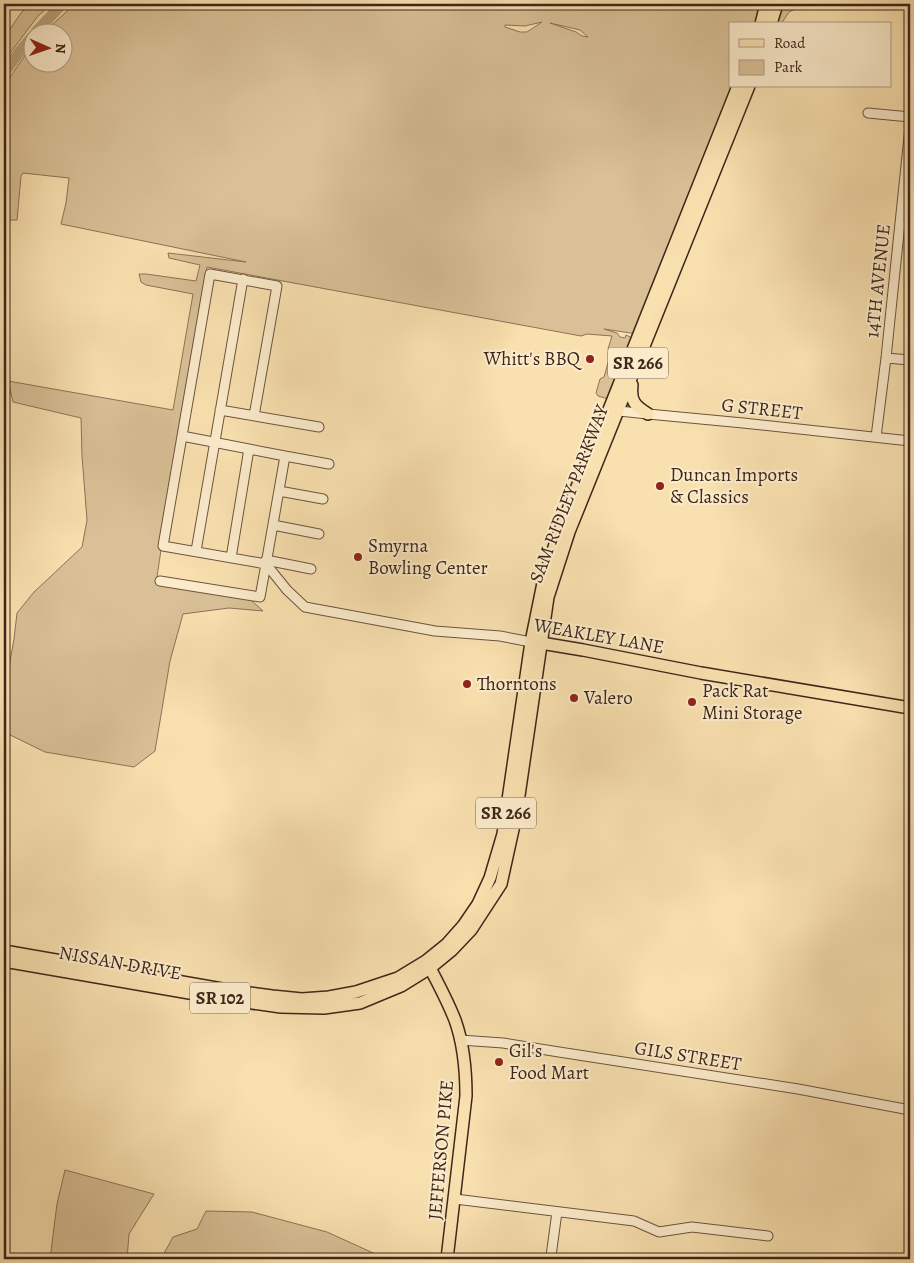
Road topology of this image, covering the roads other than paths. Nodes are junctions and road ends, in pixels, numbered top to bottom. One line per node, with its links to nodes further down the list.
1 (737, 88): 10 (main road, SAM RIDLEY PARKWAY / SR 266)
2 (748, 88): 9 (main road, SAM RIDLEY PARKWAY / SR 266)
3 (868, 113): 4 (street)
4 (910, 117)
5 (910, 127): 7 (street, 14TH AVENUE)
6 (243, 280): 11 (street); 13 (street); 15 (street)
7 (886, 358): 8 (street); 16 (street, 14TH AVENUE)
8 (910, 360)
9 (632, 378): 10 (main road, SAM RIDLEY PARKWAY / SR 266); 12 (main road)
10 (615, 409): 12 (street, G STREET); 31 (main road, SAM RIDLEY PARKWAY / SR 266)
11 (220, 410): 13 (street); 18 (street)
12 (648, 414): 16 (street, G STREET)
13 (254, 416): 14 (street)
14 (319, 427)
15 (182, 436): 18 (street); 26 (street)
16 (876, 437): 17 (street, G STREET)
17 (910, 441)
18 (215, 442): 19 (street); 26 (street)
19 (249, 449): 20 (street); 27 (street)
20 (285, 456): 21 (street); 22 (street)
21 (329, 464)
22 (279, 490): 23 (street); 24 (street)
23 (323, 499)
24 (273, 525): 25 (street); 28 (street)
25 (319, 534)
26 (196, 552): 27 (street)
27 (231, 558): 28 (street)
28 (266, 562): 29 (street); 30 (street); 31 (street, WEAKLEY LANE)
29 (311, 569)
30 (160, 581)
31 (536, 643): 32 (main road, WEAKLEY LANE); 35 (main road, SAM RIDLEY PARKWAY / SR 266)
32 (910, 708)
33 (4, 951): 35 (main road, NISSAN DRIVE / SR 102)
34 (4, 961): 35 (main road, NISSAN DRIVE / SR 102)
35 (428, 965): 36 (main road, JEFFERSON PIKE)
36 (460, 1040): 37 (street, GILS STREET); 38 (main road, JEFFERSON PIKE)
37 (910, 1110)
38 (455, 1199): 39 (street); 41 (main road, JEFFERSON PIKE)
39 (557, 1212): 40 (street); 42 (street)
40 (768, 1236)
41 (447, 1259)
42 (553, 1259)

